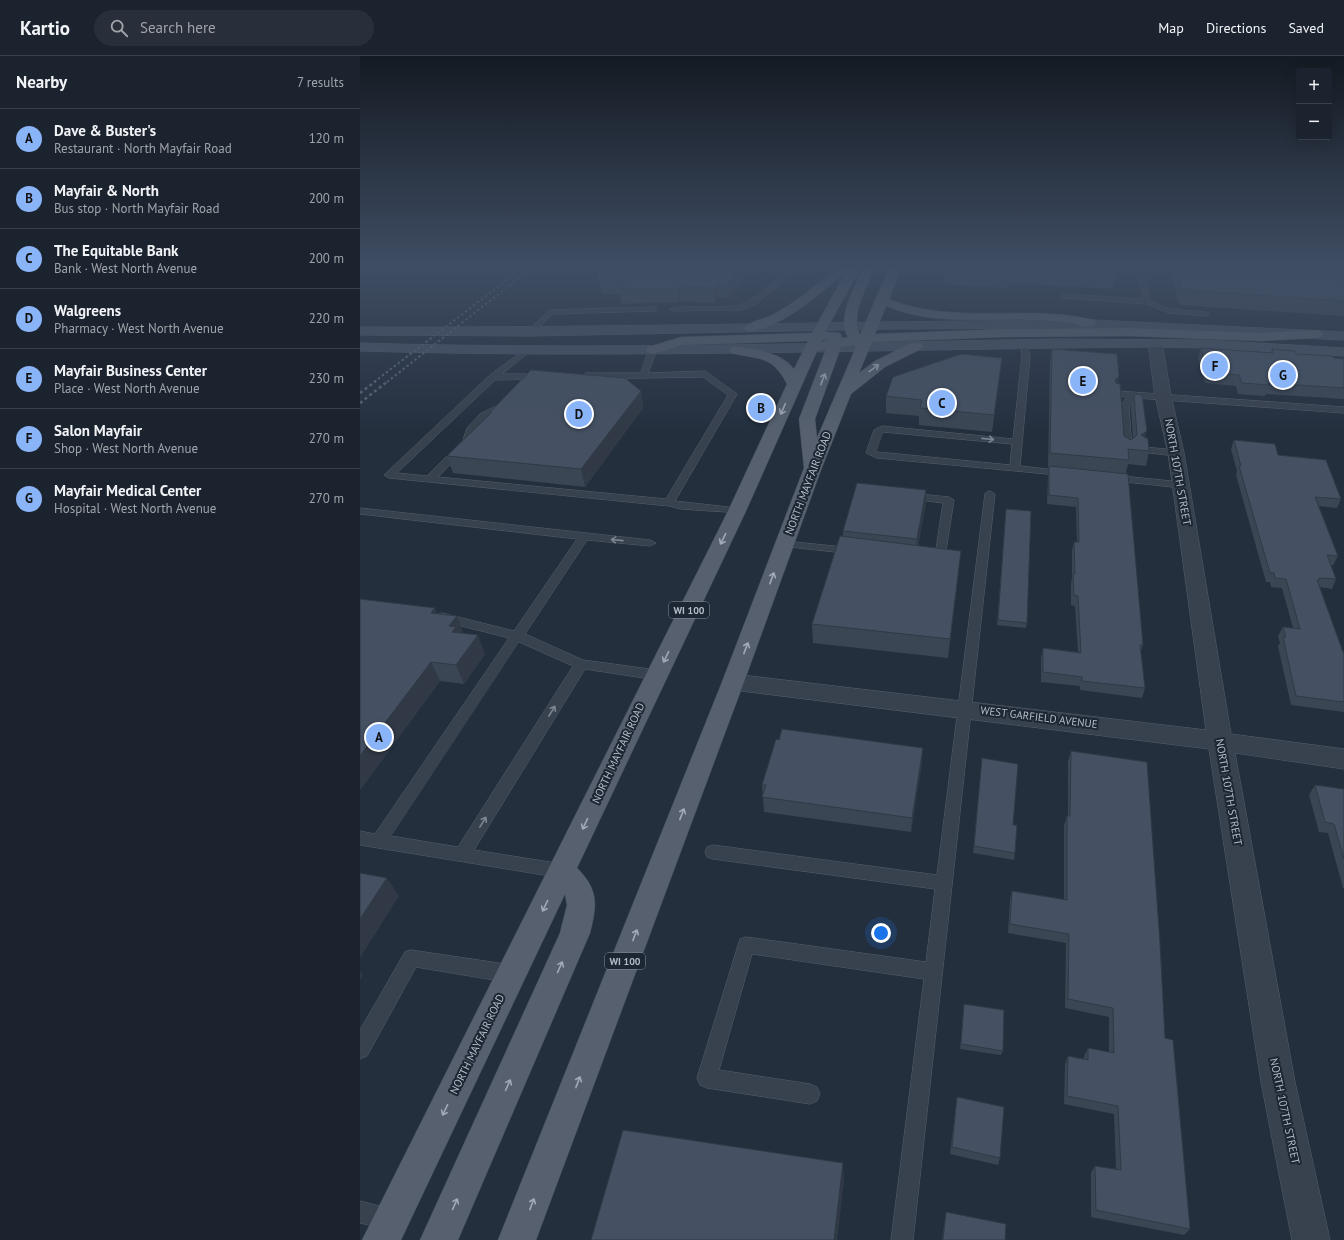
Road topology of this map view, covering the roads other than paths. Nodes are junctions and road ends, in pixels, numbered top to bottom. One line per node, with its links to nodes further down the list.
1 (541, 321): 11 (lane)
2 (772, 321): 8 (main road)
3 (825, 321): 15 (main road, NORTH MAYFAIR ROAD / WI 100)
4 (854, 321): 13 (main road)
5 (868, 321): 13 (main road, NORTH MAYFAIR ROAD / WI 100)
6 (1084, 321): 7 (main road)
7 (1094, 324): 12 (main road); 13 (main road)
8 (751, 328): 9 (main road); 15 (main road)
9 (670, 330): 11 (main road); 24 (main road)
10 (360, 331): 11 (main road)
11 (530, 332): 21 (main road)
12 (1316, 334): 13 (main road); 14 (main road)
13 (860, 335): 15 (main road); 16 (main road); 19 (main road); 33 (main road, NORTH MAYFAIR ROAD / WI 100)
14 (1344, 336)
15 (816, 337): 16 (main road); 16 (main road); 22 (main road); 23 (main road); 31 (main road, NORTH MAYFAIR ROAD / WI 100)
16 (835, 342): 48 (main road, one-way to 16)
17 (1155, 343): 18 (main road); 25 (main road); 37 (street, NORTH 107TH STREET)
18 (1024, 344): 19 (main road); 43 (lane)
19 (916, 346): 33 (main road, one-way to 19)
20 (360, 347): 21 (main road)
21 (431, 350): 24 (main road)
22 (653, 350): 23 (main road); 24 (main road); 27 (lane)
23 (736, 350): 31 (main road)
24 (525, 351): 28 (lane)
25 (1344, 352)
26 (580, 376): 27 (lane)
27 (643, 376): 55 (lane)
28 (493, 377): 29 (lane); 51 (lane)
29 (532, 377): 30 (lane); 32 (lane)
30 (548, 377)
31 (794, 383): 57 (main road, NORTH MAYFAIR ROAD / WI 100, one-way to 57)
32 (523, 386)
33 (844, 393): 48 (main road, NORTH MAYFAIR ROAD / WI 100)
34 (1117, 394): 35 (lane)
35 (1134, 395): 37 (lane); 44 (lane)
36 (513, 396): 38 (lane)
37 (1164, 396): 39 (lane); 46 (street, NORTH 107TH STREET)
38 (504, 406): 40 (lane); 42 (lane)
39 (1344, 410)
40 (501, 417)
41 (479, 435): 42 (lane)
42 (468, 441): 51 (lane)
43 (1018, 442): 47 (lane); 47 (lane, one-way to 43)
44 (1127, 450)
45 (1144, 450): 46 (lane)
46 (1176, 453): 52 (street, NORTH 107TH STREET)
47 (1015, 469): 49 (lane)
48 (812, 470): 60 (main road, NORTH MAYFAIR ROAD / WI 100)
49 (1076, 475)
50 (1099, 477): 52 (lane)
51 (430, 479): 55 (lane)
52 (1181, 485): 69 (street, NORTH 107TH STREET)
53 (896, 494): 62 (lane)
54 (990, 494): 68 (lane)
55 (669, 502): 57 (lane)
56 (360, 511): 58 (lane)
57 (737, 511): 66 (main road, NORTH MAYFAIR ROAD / WI 100, one-way to 66)
58 (584, 536): 59 (lane, one-way to 58); 64 (lane)
59 (650, 543)
60 (785, 544): 61 (lane); 67 (main road, NORTH MAYFAIR ROAD / WI 100, one-way to 60)
61 (864, 552)
62 (924, 558)
63 (427, 615): 64 (lane)
64 (517, 636): 65 (lane); 72 (lane)
65 (581, 664): 66 (lane); 74 (lane, one-way to 65)
66 (657, 675): 75 (main road, NORTH MAYFAIR ROAD / WI 100, one-way to 75)
67 (733, 682): 68 (street, WEST GARFIELD AVENUE); 84 (main road, NORTH MAYFAIR ROAD / WI 100, one-way to 67)
68 (965, 708): 69 (street, WEST GARFIELD AVENUE); 76 (lane)
69 (1220, 740): 70 (street, WEST GARFIELD AVENUE); 86 (street, NORTH 107TH STREET)
70 (1344, 759)
71 (360, 838): 72 (lane)
72 (379, 842): 74 (lane)
73 (713, 852): 76 (lane)
74 (462, 855): 75 (lane)
75 (562, 871): 78 (main road, NORTH MAYFAIR ROAD / WI 100, one-way to 78); 83 (main road, one-way to 75)
76 (944, 883): 77 (lane)
77 (934, 972): 80 (lane); 85 (lane)
78 (512, 974): 79 (lane); 82 (main road, NORTH MAYFAIR ROAD / WI 100, one-way to 82)
79 (360, 1049)
80 (810, 1094)
81 (360, 1212): 82 (lane)
82 (386, 1230)
83 (439, 1240)
84 (518, 1240)
85 (902, 1240)
86 (1311, 1240)

